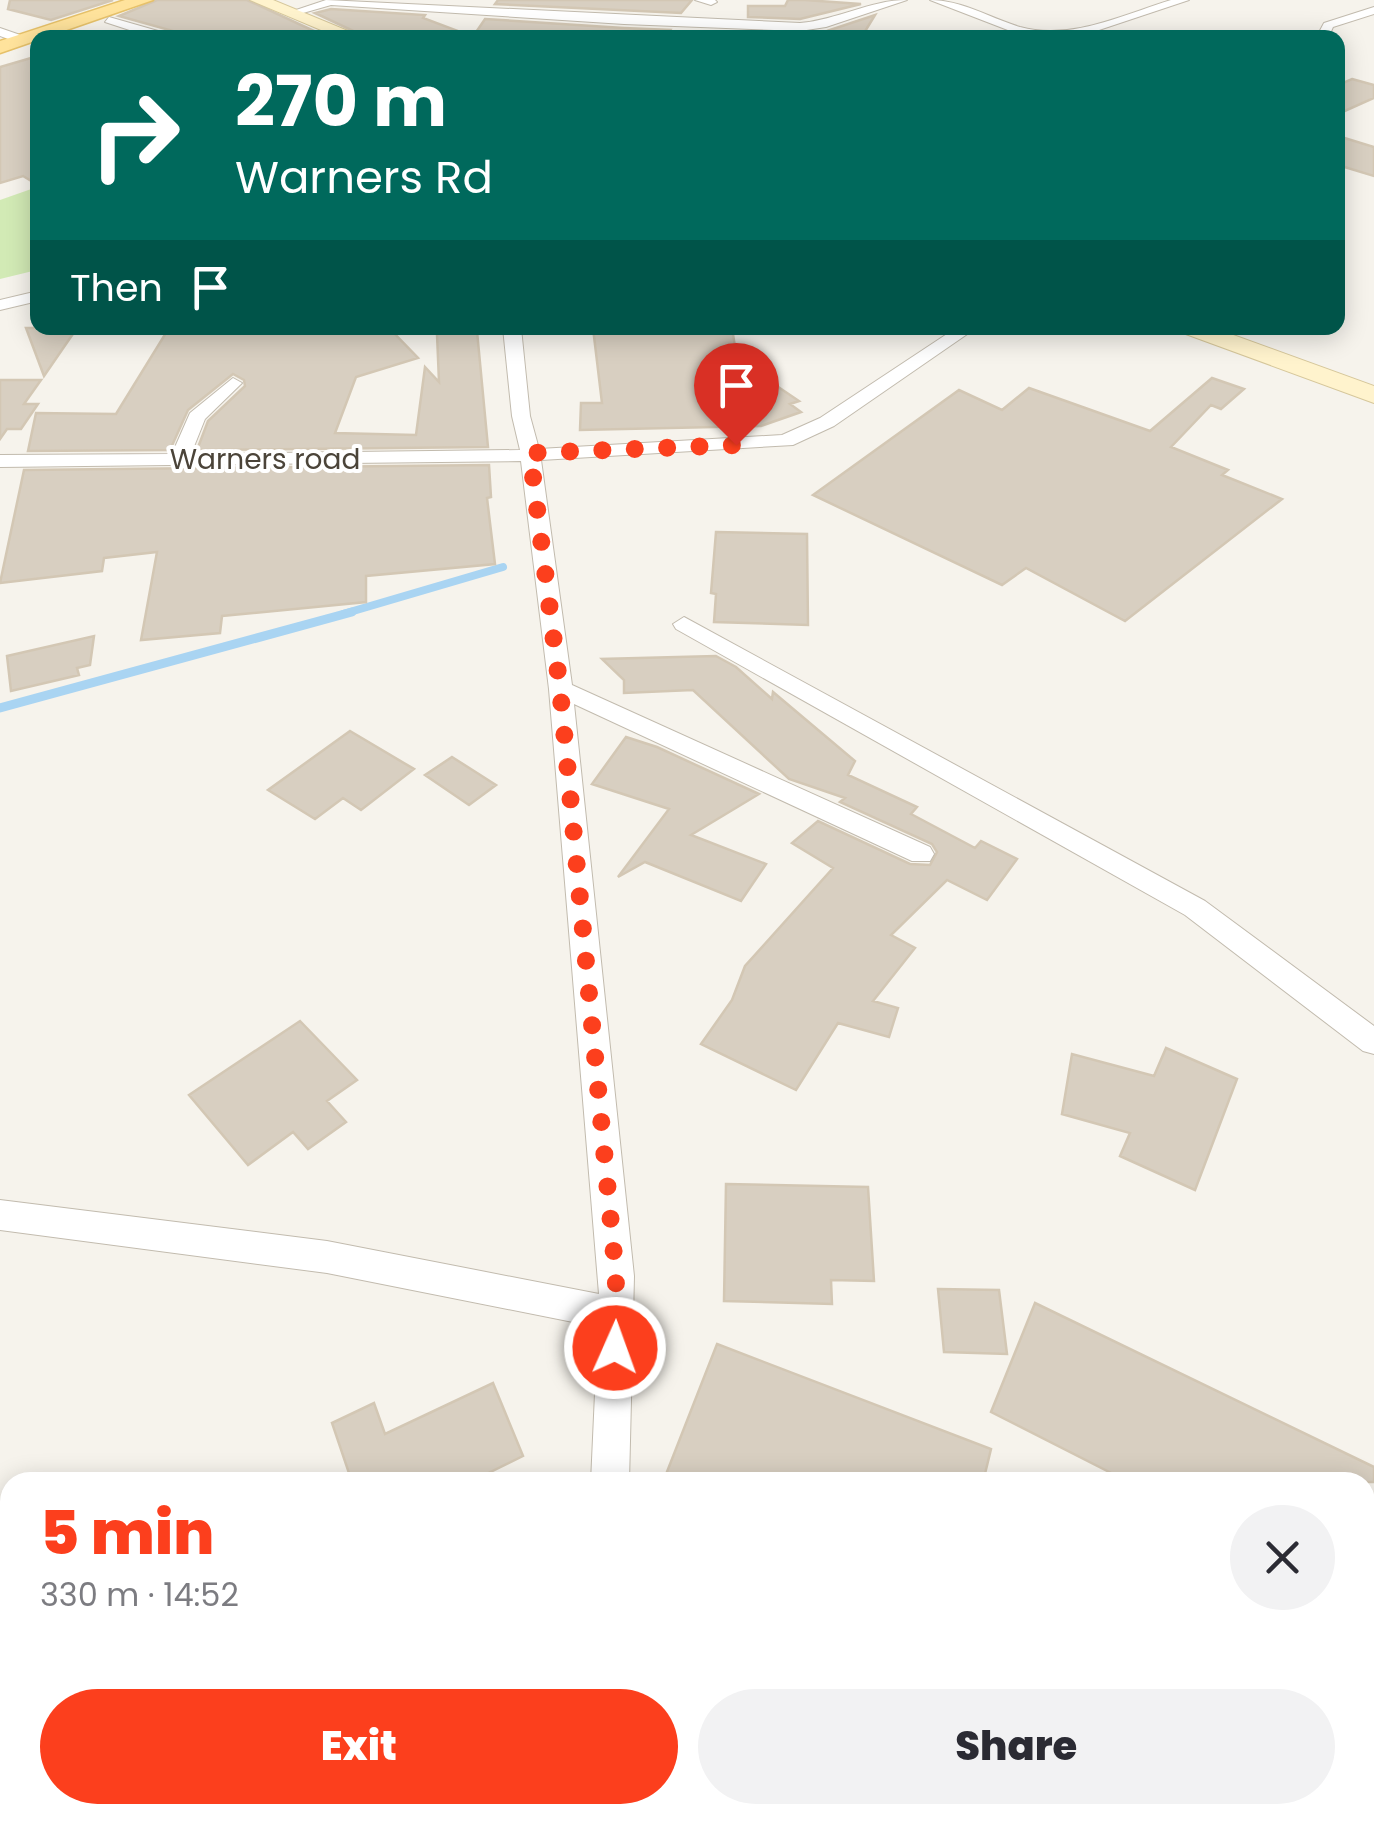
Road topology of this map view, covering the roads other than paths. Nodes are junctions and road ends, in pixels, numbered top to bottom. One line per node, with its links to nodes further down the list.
1 (258, 0): 7 (street)
2 (902, 0): 10 (street)
3 (936, 0): 15 (street)
4 (1183, 0): 16 (street)
5 (708, 1): 10 (street)
6 (154, 2): 9 (main road); 11 (main road)
7 (293, 6): 10 (street); 14 (street)
8 (1374, 10): 17 (street)
9 (110, 20): 12 (main road); 13 (street)
10 (688, 23)
11 (67, 30)
12 (80, 30)
13 (142, 30)
14 (340, 30)
15 (1017, 30)
16 (1087, 30)
17 (1326, 30)
18 (0, 32): 19 (street)
19 (30, 42): 20 (main road); 21 (main road)
20 (0, 47)
21 (0, 56)
22 (30, 298): 23 (street)
23 (0, 305)
24 (513, 335): 29 (street)
25 (957, 335): 29 (street, Warners road)
26 (1211, 335): 28 (street)
27 (233, 383): 30 (street)
28 (1374, 395)
29 (530, 453): 30 (street, Warners road); 33 (street)
30 (179, 460): 31 (street, Warners road)
31 (0, 461)
32 (684, 624): 35 (street)
33 (560, 689): 34 (street); 37 (street)
34 (921, 854)
35 (1374, 1042)
36 (0, 1215): 37 (street)
37 (616, 1314): 38 (street)
38 (610, 1472)

